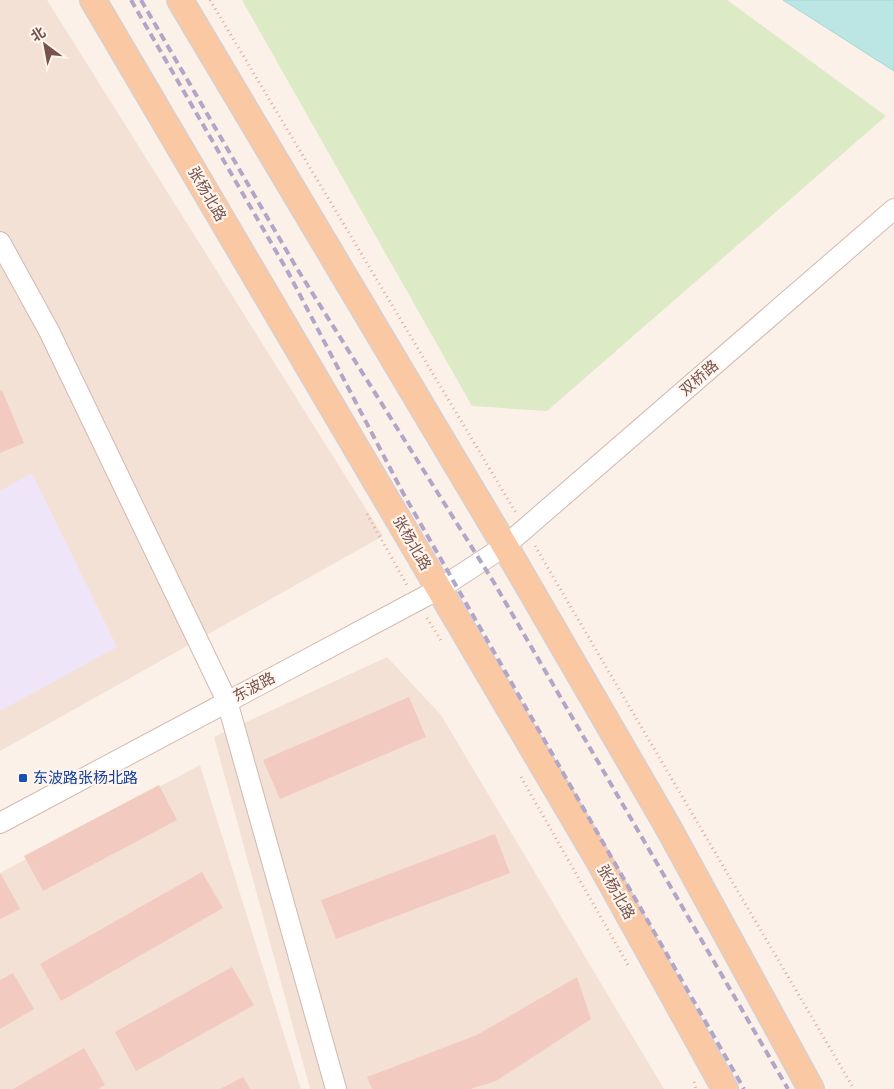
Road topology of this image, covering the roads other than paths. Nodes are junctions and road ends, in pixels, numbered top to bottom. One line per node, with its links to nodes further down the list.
1 (93, 0): 6 (main road, 张杨北路)
2 (180, 0): 5 (main road)
3 (894, 209): 5 (street, 双桥路)
4 (0, 242): 7 (street)
5 (505, 546): 6 (street, 东波路); 11 (main road)
6 (439, 589): 7 (street, 东波路); 10 (main road, 张杨北路)
7 (227, 701): 8 (street, 东波路); 9 (street)
8 (0, 823)
9 (336, 1089)
10 (725, 1089)
11 (811, 1089)

